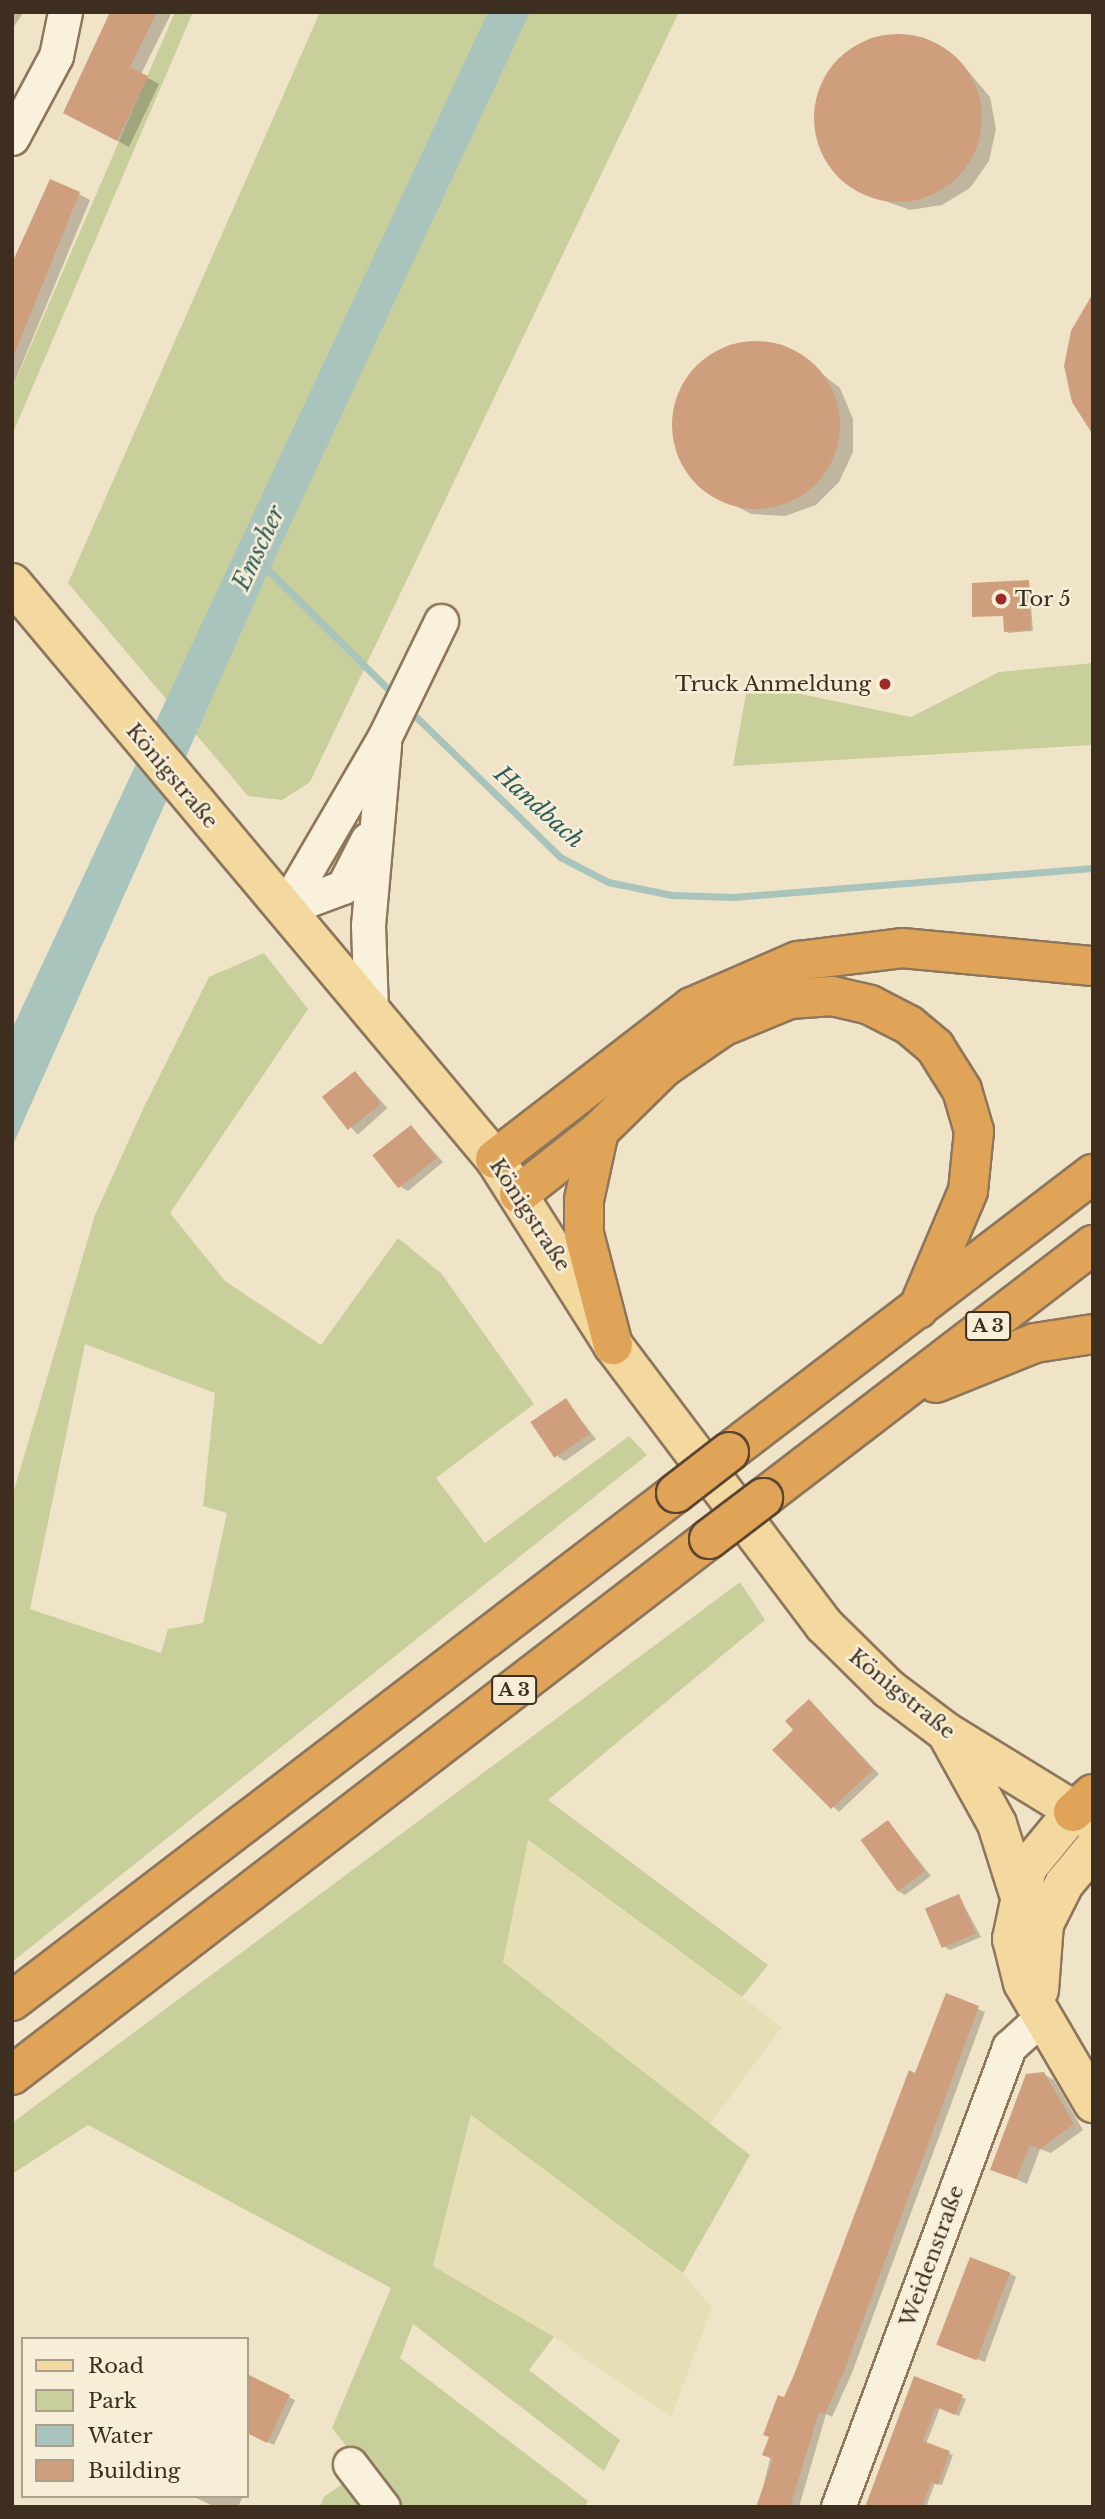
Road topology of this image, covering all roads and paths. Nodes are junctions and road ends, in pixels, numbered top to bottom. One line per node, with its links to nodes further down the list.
1 (65, 12): 2 (street)
2 (12, 138)
3 (12, 583): 7 (main road, Königstraße)
4 (440, 621): 5 (street)
5 (394, 712): 6 (street); 7 (street)
6 (375, 821): 7 (street); 9 (street)
7 (284, 909): 9 (main road, Königstraße)
8 (1093, 966): 11 (highway)
9 (371, 1011): 11 (main road, Königstraße)
10 (599, 1131): 13 (highway); 15 (highway); 17 (highway)
11 (495, 1158): 13 (main road, Königstraße)
12 (1093, 1174): 15 (highway, A 3)
13 (519, 1194): 17 (main road, Königstraße)
14 (1093, 1245): 18 (highway, A 3)
15 (918, 1309): 23 (highway, A 3, bridge)
16 (1093, 1334): 18 (highway)
17 (613, 1345): 19 (main road, Königstraße)
18 (882, 1406): 25 (highway, A 3, bridge)
19 (946, 1732): 20 (main road, Königstraße); 22 (main road)
20 (1086, 1810): 22 (main road, Königstraße)
21 (1093, 1849): 24 (main road, Königstraße)
22 (1018, 1891): 24 (main road, Königstraße)
23 (12, 2001)
24 (1042, 2017): 26 (main road, Königstraße); 29 (street, Weidenstraße)
25 (12, 2075)
26 (1093, 2103)
27 (350, 2464): 28 (street)
28 (383, 2507)
29 (838, 2507)

